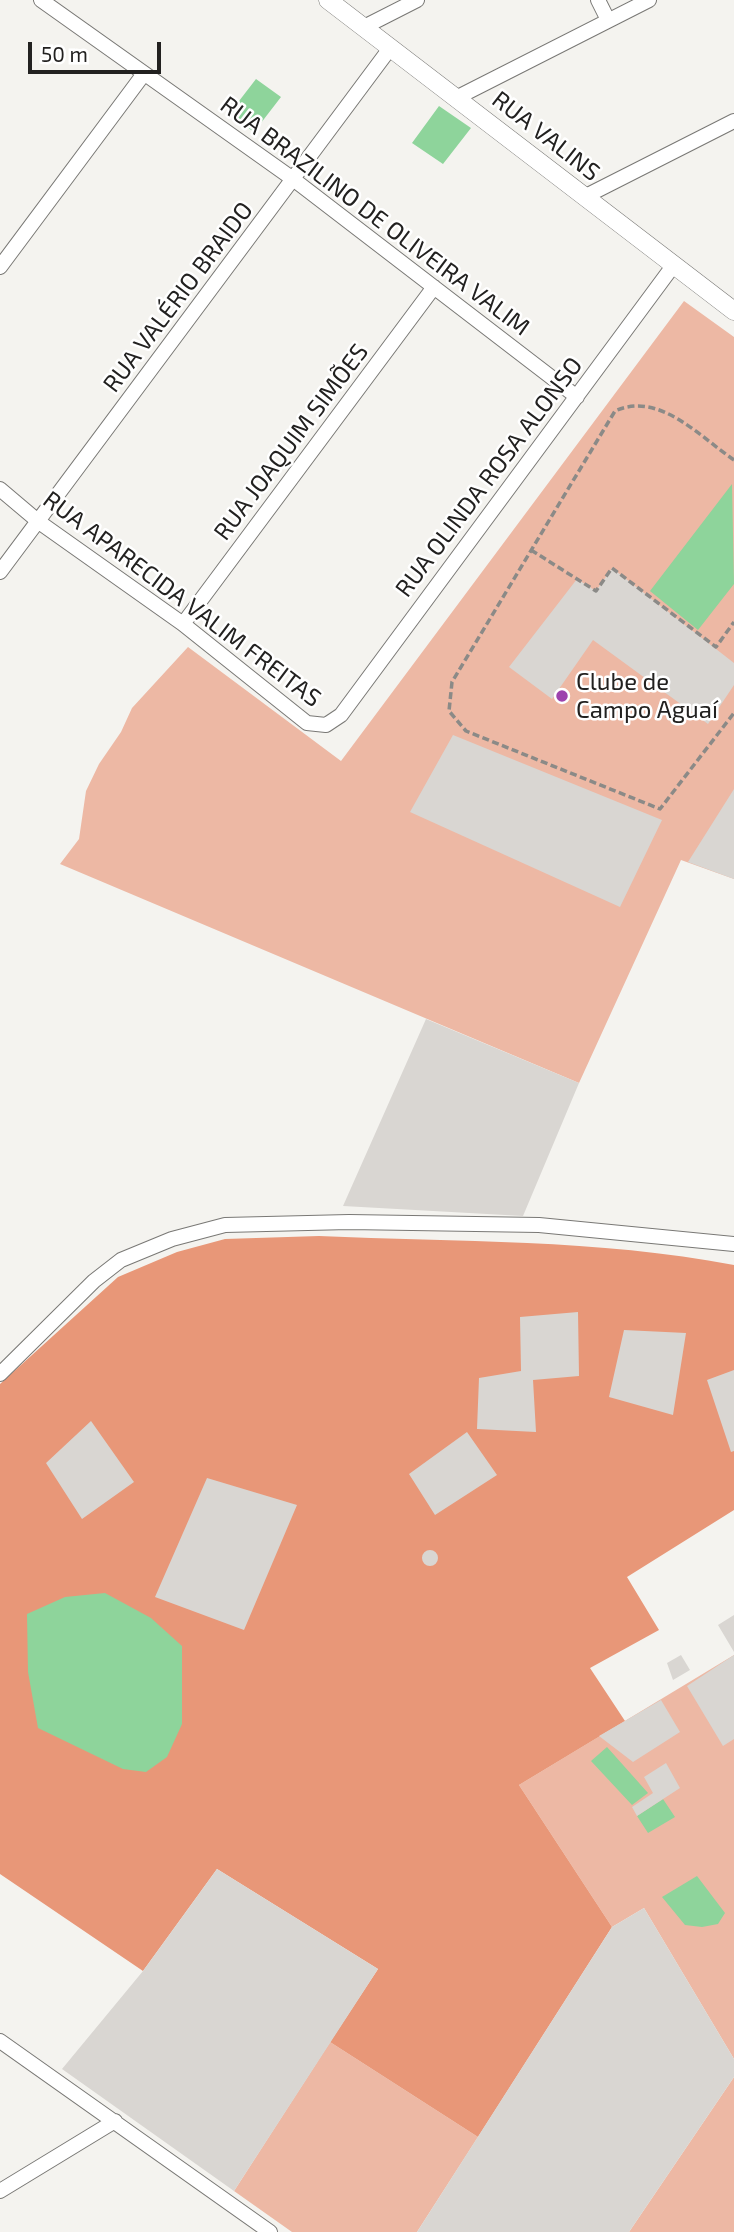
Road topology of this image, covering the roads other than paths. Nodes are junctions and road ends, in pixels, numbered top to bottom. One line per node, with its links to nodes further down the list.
1 (41, 0): 9 (street, RUA BRAZILINO DE OLIVEIRA VALIM)
2 (328, 0): 7 (street, RUA VALINS)
3 (417, 0): 7 (street)
4 (598, 0): 6 (street)
5 (649, 0): 6 (street)
6 (608, 20): 10 (street)
7 (364, 27): 8 (street, RUA VALINS)
8 (391, 47): 10 (street, RUA VALINS); 12 (street, RUA VALÉRIO BRAIDO)
9 (143, 75): 12 (street, RUA BRAZILINO DE OLIVEIRA VALIM); 15 (street)
10 (456, 98): 13 (street, RUA VALINS)
11 (734, 121): 13 (street)
12 (293, 179): 16 (street, RUA BRAZILINO DE OLIVEIRA VALIM); 20 (street, RUA VALÉRIO BRAIDO)
13 (584, 197): 14 (street, RUA VALINS)
14 (673, 266): 17 (street, RUA VALINS); 18 (street, RUA OLINDA ROSA ALONSO)
15 (0, 267)
16 (434, 287): 18 (street, RUA BRAZILINO DE OLIVEIRA VALIM); 22 (street, RUA JOAQUIM SIMÕES)
17 (734, 311)
18 (577, 397): 23 (street, RUA OLINDA ROSA ALONSO)
19 (0, 489): 20 (street, RUA APARECIDA VALIM FREITAS)
20 (39, 522): 21 (street, RUA VALÉRIO BRAIDO); 22 (street, RUA APARECIDA VALIM FREITAS)
21 (0, 572)
22 (183, 624): 23 (street, RUA APARECIDA VALIM FREITAS)
23 (341, 715)
24 (734, 1244): 25 (street)
25 (0, 1374)
26 (0, 2041): 27 (street)
27 (115, 2121): 28 (street); 29 (street)
28 (0, 2191)
29 (270, 2232)

